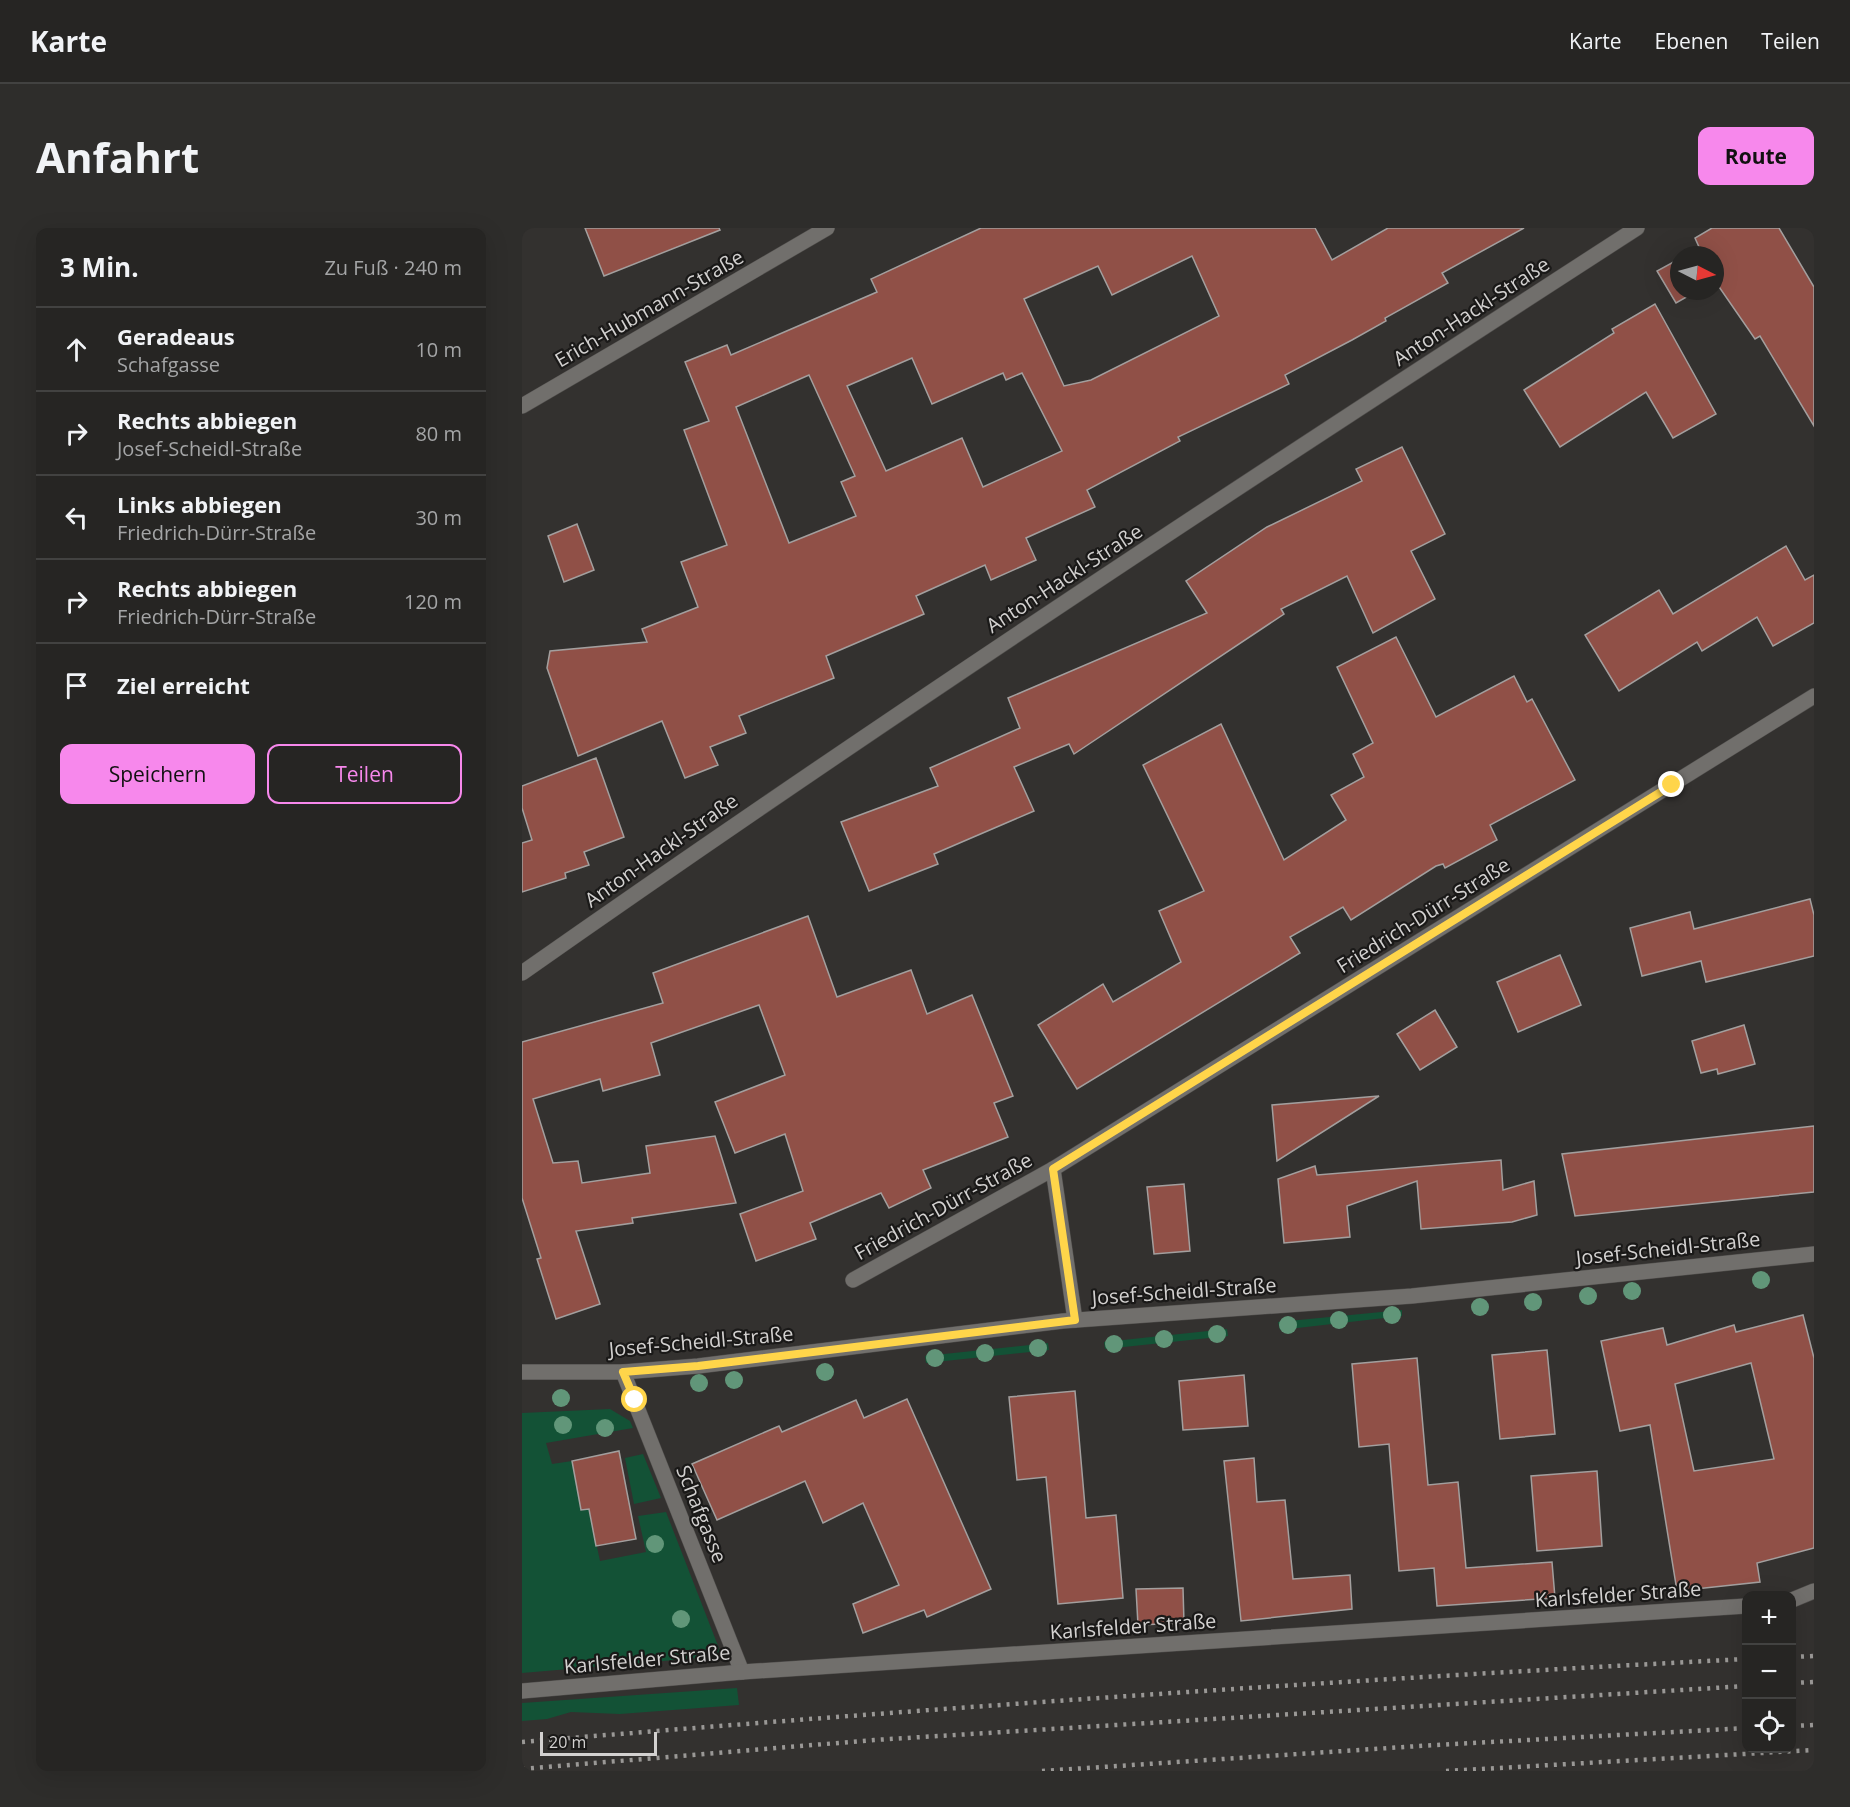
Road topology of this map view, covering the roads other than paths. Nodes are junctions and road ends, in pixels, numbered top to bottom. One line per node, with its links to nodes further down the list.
1 (827, 228): 3 (street, Erich-Hubmann-Straße)
2 (1636, 228): 5 (street, Anton-Hackl-Straße)
3 (522, 406)
4 (1814, 696): 6 (street, Friedrich-Dürr-Straße)
5 (522, 973)
6 (1053, 1169): 8 (street, Friedrich-Dürr-Straße); 9 (street, Friedrich-Dürr-Straße)
7 (1814, 1254): 9 (street, Josef-Scheidl-Straße)
8 (853, 1280)
9 (1075, 1320): 11 (street, Josef-Scheidl-Straße)
10 (522, 1372): 11 (street, Josef-Scheidl-Straße)
11 (623, 1372): 15 (street, Schafgasse)
12 (1814, 1592): 13 (street)
13 (1796, 1598)
14 (1742, 1606): 15 (street, Karlsfelder Straße)
15 (742, 1672): 16 (street, Karlsfelder Straße)
16 (522, 1691)

